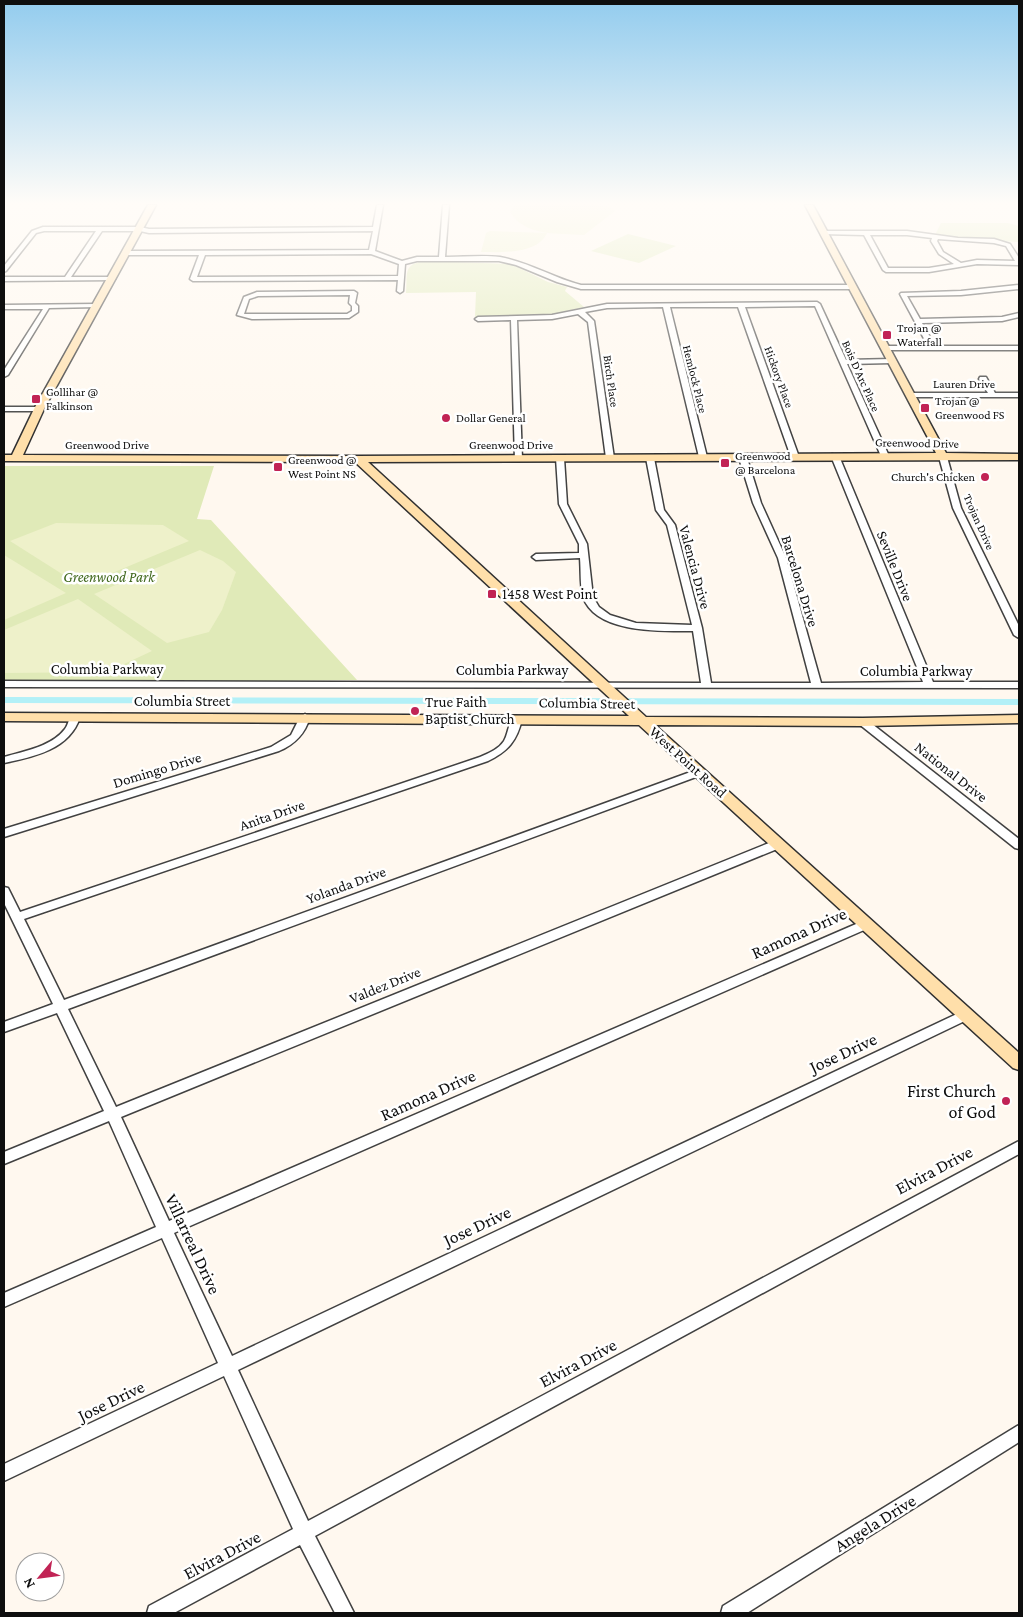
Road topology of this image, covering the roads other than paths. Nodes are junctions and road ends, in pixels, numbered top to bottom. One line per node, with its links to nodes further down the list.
1 (111, 280): 9 (street)
2 (402, 280): 7 (street)
3 (558, 280): 5 (street)
4 (849, 280): 5 (street, Trojan Drive)
5 (852, 287): 20 (street, Trojan Drive)
6 (1019, 287): 18 (street)
7 (400, 291)
8 (354, 293): 8 (street)
9 (96, 306): 13 (street); 30 (street)
10 (666, 306): 11 (street); 14 (street); 33 (street, Hemlock Place)
11 (741, 306): 23 (street, Bois D'Arc Place); 34 (street, Hickory Place)
12 (4, 307): 13 (street)
13 (46, 307): 24 (street)
14 (580, 312): 17 (street); 41 (street, Birch Place)
15 (1017, 318): 18 (street)
16 (478, 319): 17 (street)
17 (514, 319): 39 (street)
18 (917, 321): 19 (street)
19 (932, 347): 20 (street); 21 (street)
20 (885, 348): 22 (street, Trojan Drive)
21 (1019, 348)
22 (892, 361): 23 (street); 26 (street, Trojan Drive)
23 (842, 362): 32 (street, Bois D'Arc Place)
24 (4, 375)
25 (983, 379): 27 (street)
26 (910, 395): 27 (street, Lauren Drive); 35 (street, Trojan Drive)
27 (993, 395): 28 (street, Lauren Drive)
28 (1019, 395)
29 (4, 409): 30 (street)
30 (39, 409): 38 (street)
31 (835, 456): 32 (street, Greenwood Drive); 34 (street, Greenwood Drive); 53 (street, Seville Drive)
32 (885, 456): 35 (street, Greenwood Drive)
33 (703, 457): 42 (street, Greenwood Drive); 43 (street, Greenwood Drive)
34 (795, 457): 43 (street, Greenwood Drive)
35 (943, 457): 36 (street, Greenwood Drive); 48 (street, Trojan Drive)
36 (1019, 457)
37 (4, 458): 38 (street, Greenwood Drive)
38 (16, 458): 44 (street, Greenwood Drive)
39 (518, 458): 40 (street, Greenwood Drive); 44 (street, Greenwood Drive)
40 (560, 458): 41 (street, Greenwood Drive); 45 (street)
41 (610, 458): 42 (street, Greenwood Drive)
42 (650, 458): 47 (street, Valencia Drive)
43 (743, 458): 52 (street, Barcelona Drive)
44 (358, 459): 54 (street, West Point Road)
45 (585, 555): 46 (street); 47 (street)
46 (536, 557)
47 (696, 628): 51 (street, Valencia Drive)
48 (1019, 635)
49 (4, 684): 54 (street, Columbia Parkway)
50 (1019, 685): 53 (street, Columbia Parkway)
51 (707, 686): 52 (street, Columbia Parkway); 54 (street, Columbia Parkway)
52 (817, 686): 53 (street, Columbia Parkway)
53 (930, 686)
54 (607, 689): 58 (street, West Point Road)
55 (4, 717): 56 (street, Columbia Street)
56 (76, 717): 57 (street, Columbia Street); 62 (street)
57 (304, 717): 59 (street, Columbia Street); 64 (street, Domingo Drive)
58 (638, 717): 59 (street, Columbia Street); 61 (street, Columbia Street); 63 (street, West Point Road)
59 (517, 719): 68 (street, Anita Drive)
60 (1019, 719): 61 (street, Columbia Street)
61 (863, 722): 66 (street, National Drive)
62 (4, 760)
63 (700, 772): 65 (street, West Point Road); 70 (street, Yolanda Drive)
64 (4, 833)
65 (778, 844): 69 (street, West Point Road); 74 (street, Valdez Drive)
66 (1019, 845)
67 (4, 891): 68 (street, Villarreal Drive)
68 (17, 917): 70 (street, Villarreal Drive)
69 (867, 924): 71 (street, West Point Road); 77 (street, Ramona Drive)
70 (60, 1007): 72 (street, Yolanda Drive); 74 (street, Villarreal Drive)
71 (966, 1015): 73 (street, West Point Road); 79 (street, Jose Drive)
72 (4, 1027)
73 (1019, 1063)
74 (112, 1113): 76 (street, Valdez Drive); 77 (street, Villarreal Drive)
75 (1019, 1147): 82 (street, Elvira Drive)
76 (4, 1158)
77 (164, 1230): 78 (street, Ramona Drive); 79 (street, Villarreal Drive)
78 (4, 1300)
79 (227, 1366): 81 (street, Jose Drive); 82 (street, Villarreal Drive)
80 (1019, 1433): 85 (street, Angela Drive)
81 (4, 1473)
82 (304, 1533): 83 (street, Elvira Drive); 84 (street, Villarreal Drive)
83 (156, 1613)
84 (345, 1613)
85 (730, 1613)

